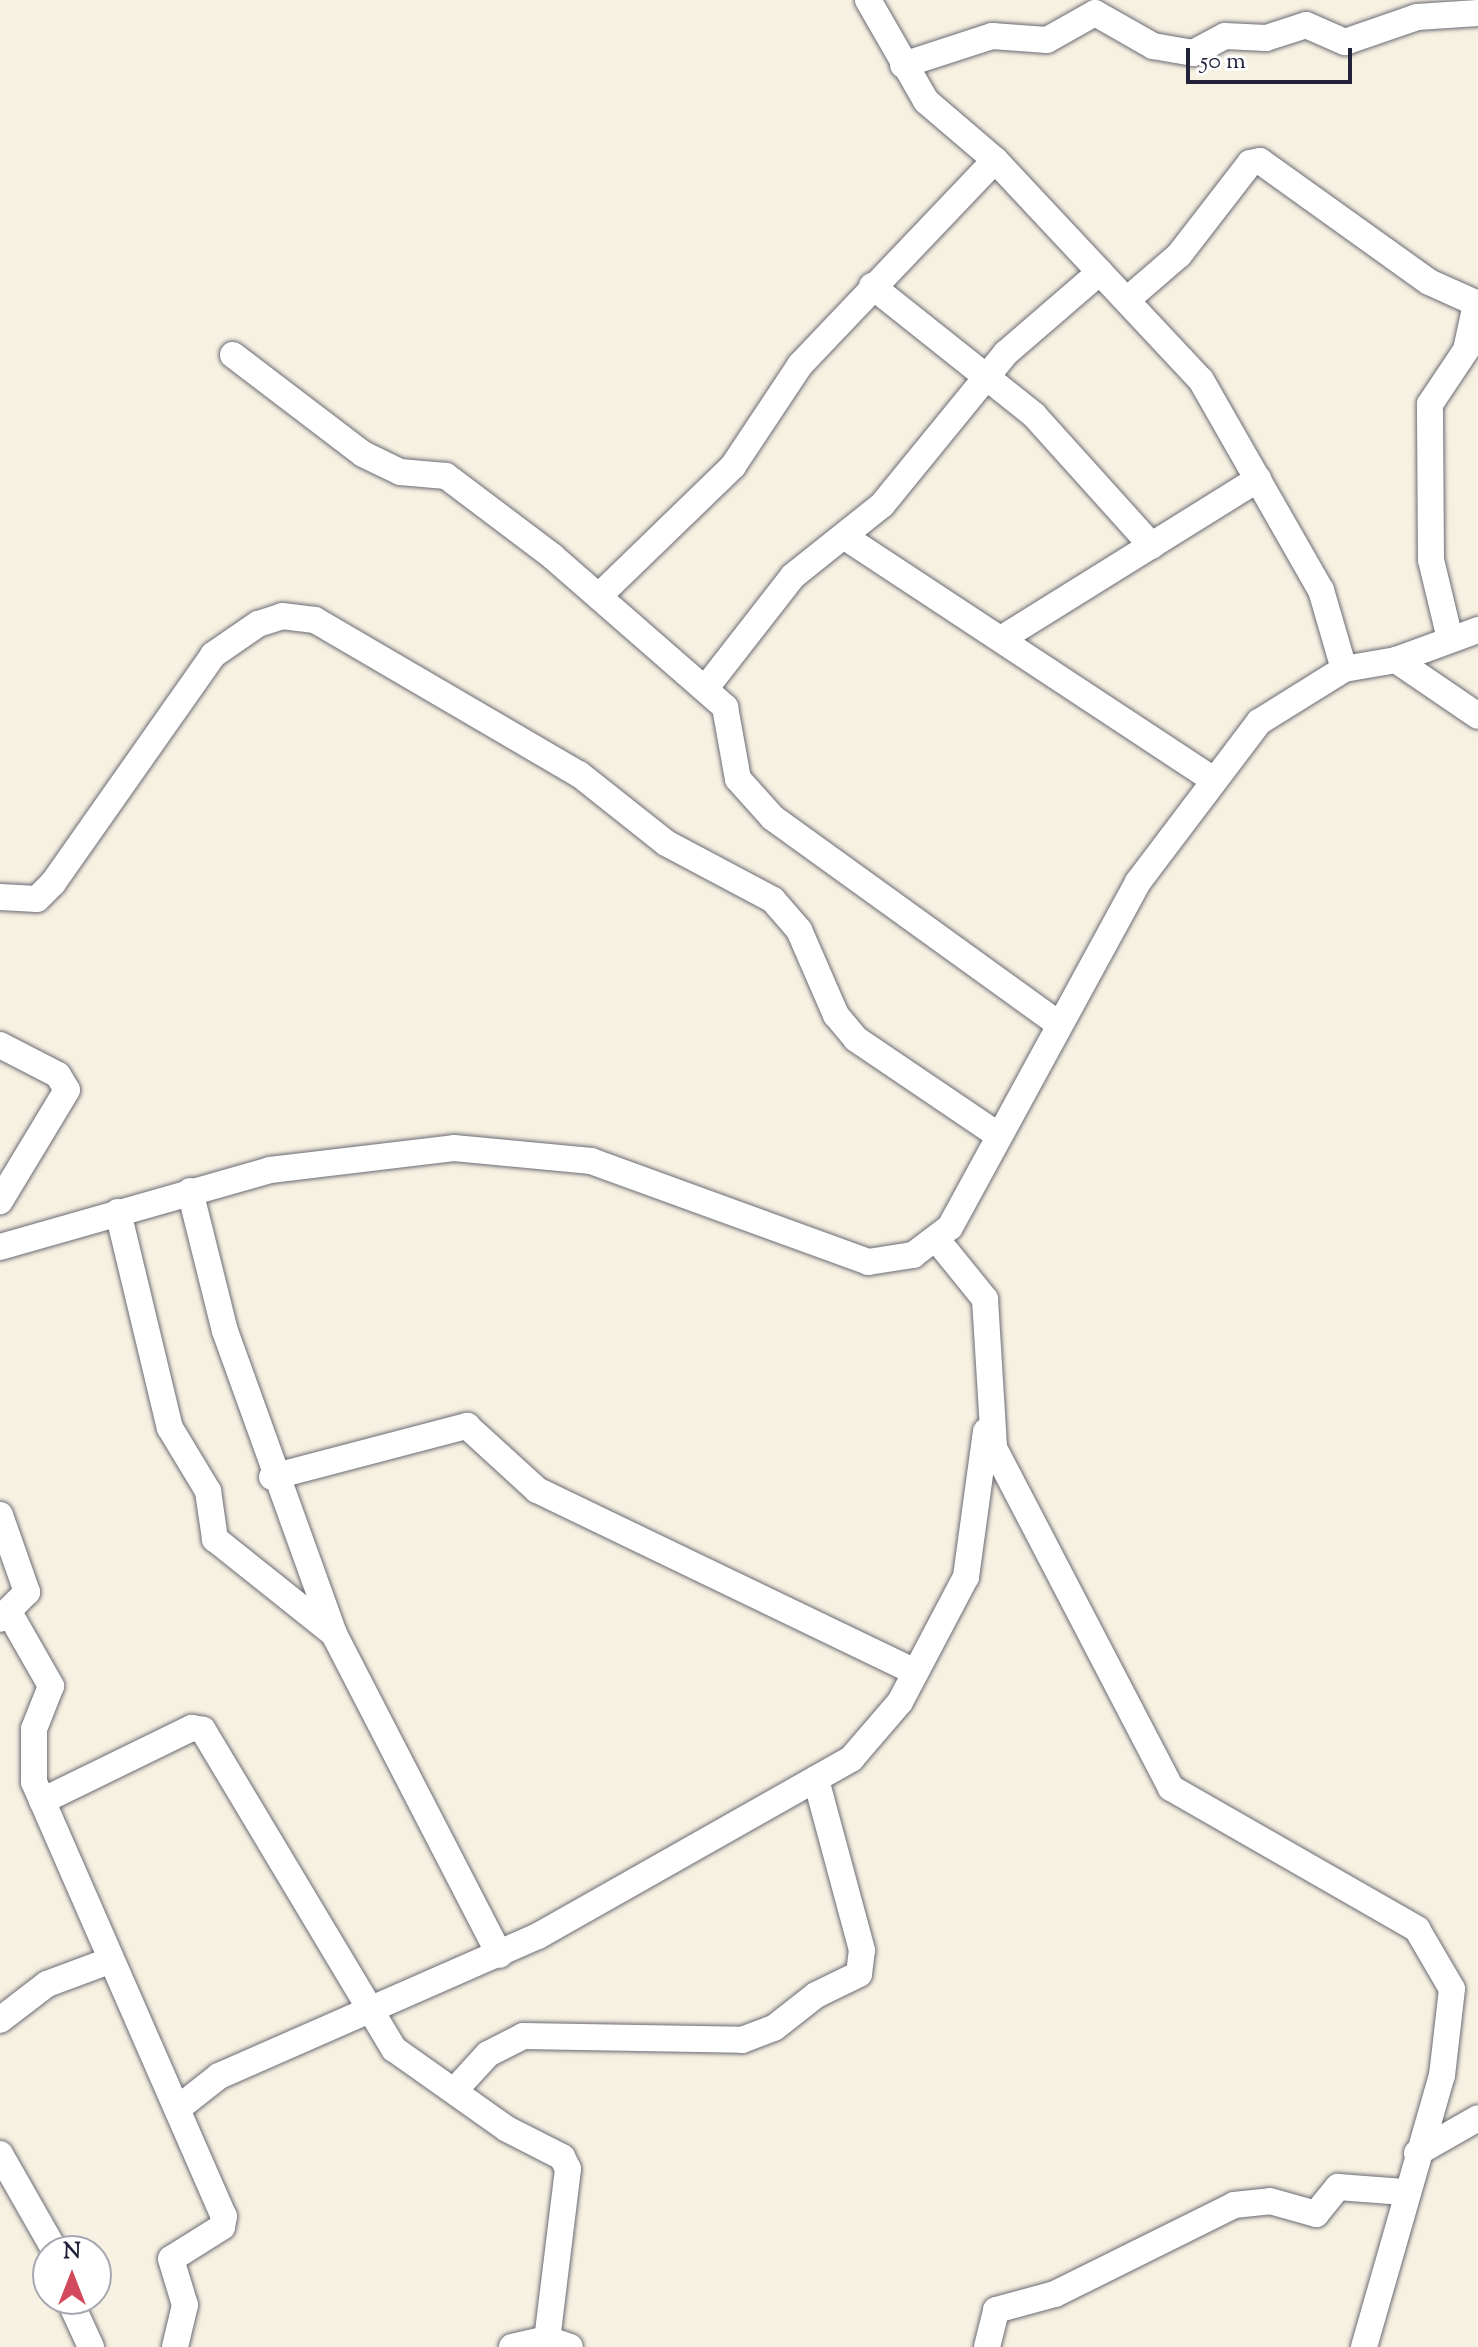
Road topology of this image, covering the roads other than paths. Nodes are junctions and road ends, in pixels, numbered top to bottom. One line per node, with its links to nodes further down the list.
1 (868, 0): 3 (street)
2 (1478, 13): 3 (street)
3 (903, 65): 4 (street)
4 (995, 160): 5 (street); 6 (street)
5 (1100, 272): 7 (street); 10 (street)
6 (872, 286): 10 (street); 14 (street)
7 (1128, 299): 8 (street); 11 (street)
8 (1477, 304): 17 (street)
9 (233, 355): 14 (street)
10 (985, 377): 12 (street); 13 (street)
11 (1258, 479): 13 (street); 19 (street)
12 (845, 537): 16 (street); 20 (street)
13 (1152, 546): 16 (street)
14 (599, 596): 20 (street)
15 (1478, 630): 17 (street)
16 (1001, 639): 22 (street)
17 (1450, 639): 18 (street)
18 (1396, 660): 19 (street); 21 (street)
19 (1344, 669): 22 (street)
20 (705, 689): 24 (street)
21 (1478, 716)
22 (1212, 779): 24 (street)
23 (0, 897): 26 (street)
24 (1059, 1024): 26 (street)
25 (0, 1045): 28 (street)
26 (999, 1136): 30 (street)
27 (190, 1191): 29 (street); 30 (street); 33 (street)
28 (0, 1201)
29 (118, 1212): 31 (street); 36 (street)
30 (938, 1241): 32 (street)
31 (0, 1247)
32 (988, 1416): 37 (street); 47 (street)
33 (272, 1477): 36 (street); 37 (street)
34 (0, 1515): 35 (street)
35 (5, 1617): 39 (street)
36 (334, 1634): 40 (street)
37 (916, 1672): 38 (street)
38 (816, 1779): 40 (street); 44 (street)
39 (42, 1801): 41 (street); 42 (street)
40 (500, 1955): 42 (street)
41 (109, 1961): 43 (street); 45 (street)
42 (369, 2015): 44 (street); 45 (street)
43 (0, 2020)
44 (455, 2090): 52 (street)
45 (181, 2106): 54 (street)
46 (1478, 2118): 47 (street)
47 (1417, 2153): 49 (street)
48 (0, 2154): 50 (street)
49 (1404, 2192): 56 (street); 57 (street)
50 (46, 2235)
51 (76, 2315): 53 (street)
52 (558, 2343): 55 (street)
53 (91, 2347)
54 (175, 2347)
55 (512, 2347)
56 (987, 2347)
57 (1364, 2347)

